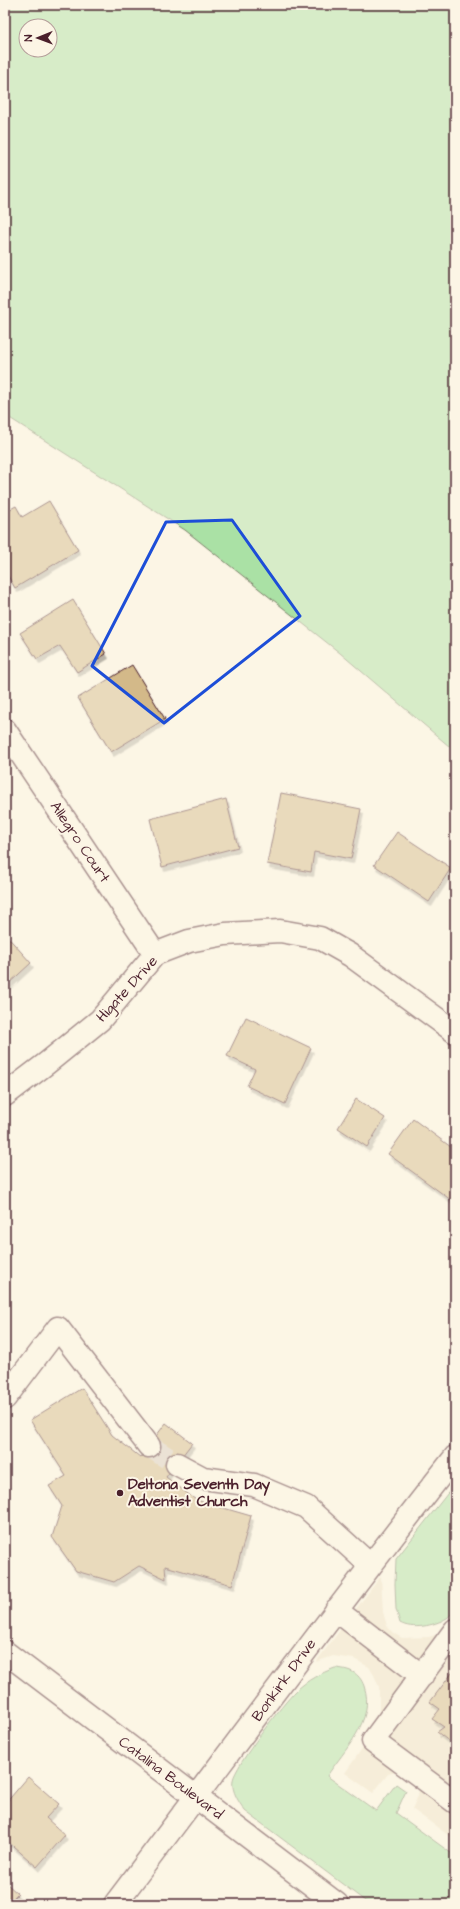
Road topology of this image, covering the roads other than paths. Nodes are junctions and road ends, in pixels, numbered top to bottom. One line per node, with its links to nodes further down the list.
1 (5, 730): 2 (street, Allegro Court)
2 (155, 954): 3 (street, Higate Drive); 4 (street, Higate Drive)
3 (455, 1032)
4 (5, 1095)
5 (5, 1398): 6 (street)
6 (149, 1446)
7 (455, 1457): 9 (street, Bonkirk Drive)
8 (177, 1464): 9 (street)
9 (370, 1565): 10 (street, Bonkirk Drive)
10 (336, 1610): 13 (street); 14 (street, Bonkirk Drive)
11 (455, 1630): 13 (street)
12 (5, 1652): 14 (street, Catalina Boulevard)
13 (422, 1676): 15 (street)
14 (196, 1797): 16 (street, Bonkirk Drive); 17 (street, Catalina Boulevard)
15 (455, 1802)
16 (115, 1904)
17 (337, 1904)

